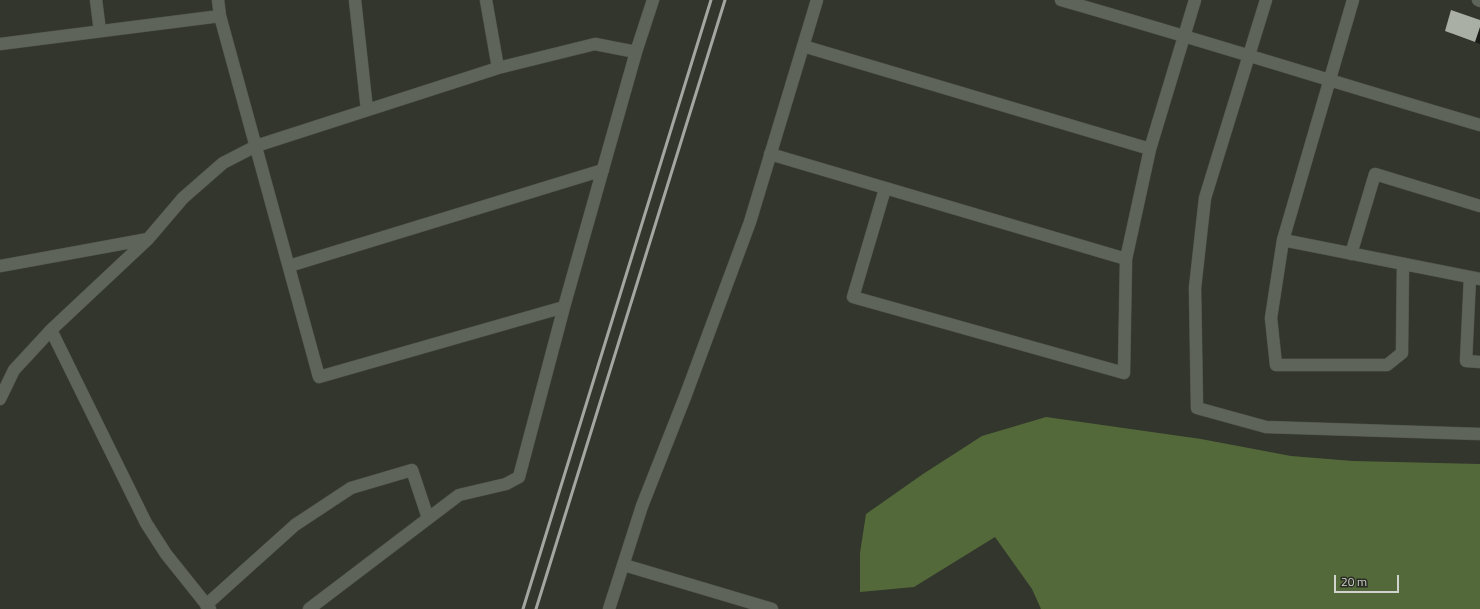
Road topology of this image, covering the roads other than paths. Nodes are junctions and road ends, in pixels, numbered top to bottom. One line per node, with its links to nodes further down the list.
1 (96, 0): 12 (street)
2 (218, 0): 11 (street)
3 (355, 0): 20 (street)
4 (486, 0): 18 (street)
5 (653, 0): 16 (street)
6 (817, 0): 15 (street)
7 (1061, 0): 13 (street)
8 (1195, 0): 13 (street)
9 (1266, 0): 17 (street)
10 (1353, 0): 19 (street)
11 (220, 16): 12 (street); 22 (street)
12 (100, 31): 14 (street)
13 (1184, 35): 17 (street); 23 (street)
14 (0, 44)
15 (803, 46): 23 (street); 24 (street)
16 (636, 52): 18 (street); 25 (street)
17 (1249, 56): 19 (street); 40 (street)
18 (498, 68): 20 (street)
19 (1328, 81): 21 (street); 29 (street)
20 (367, 110): 22 (street)
21 (1480, 126)
22 (256, 146): 28 (street); 34 (street)
23 (1150, 149): 31 (street)
24 (770, 154): 26 (street); 42 (street)
25 (603, 170): 34 (street); 36 (street)
26 (886, 188): 31 (street); 31 (street)
27 (1480, 206): 30 (street)
28 (148, 239): 33 (street); 37 (street)
29 (1283, 240): 30 (street); 32 (street)
30 (1351, 254): 32 (street)
31 (1126, 259)
32 (1403, 264): 35 (street)
33 (0, 266)
34 (289, 266): 36 (street)
35 (1475, 278): 38 (street)
36 (564, 307): 41 (street)
37 (51, 330): 39 (street); 43 (street)
38 (1480, 362)
39 (0, 399)
40 (1480, 434)
41 (428, 518): 43 (street); 44 (street)
42 (624, 565): 45 (street); 46 (street)
43 (208, 607)
44 (309, 609)
45 (609, 609)
46 (772, 609)

